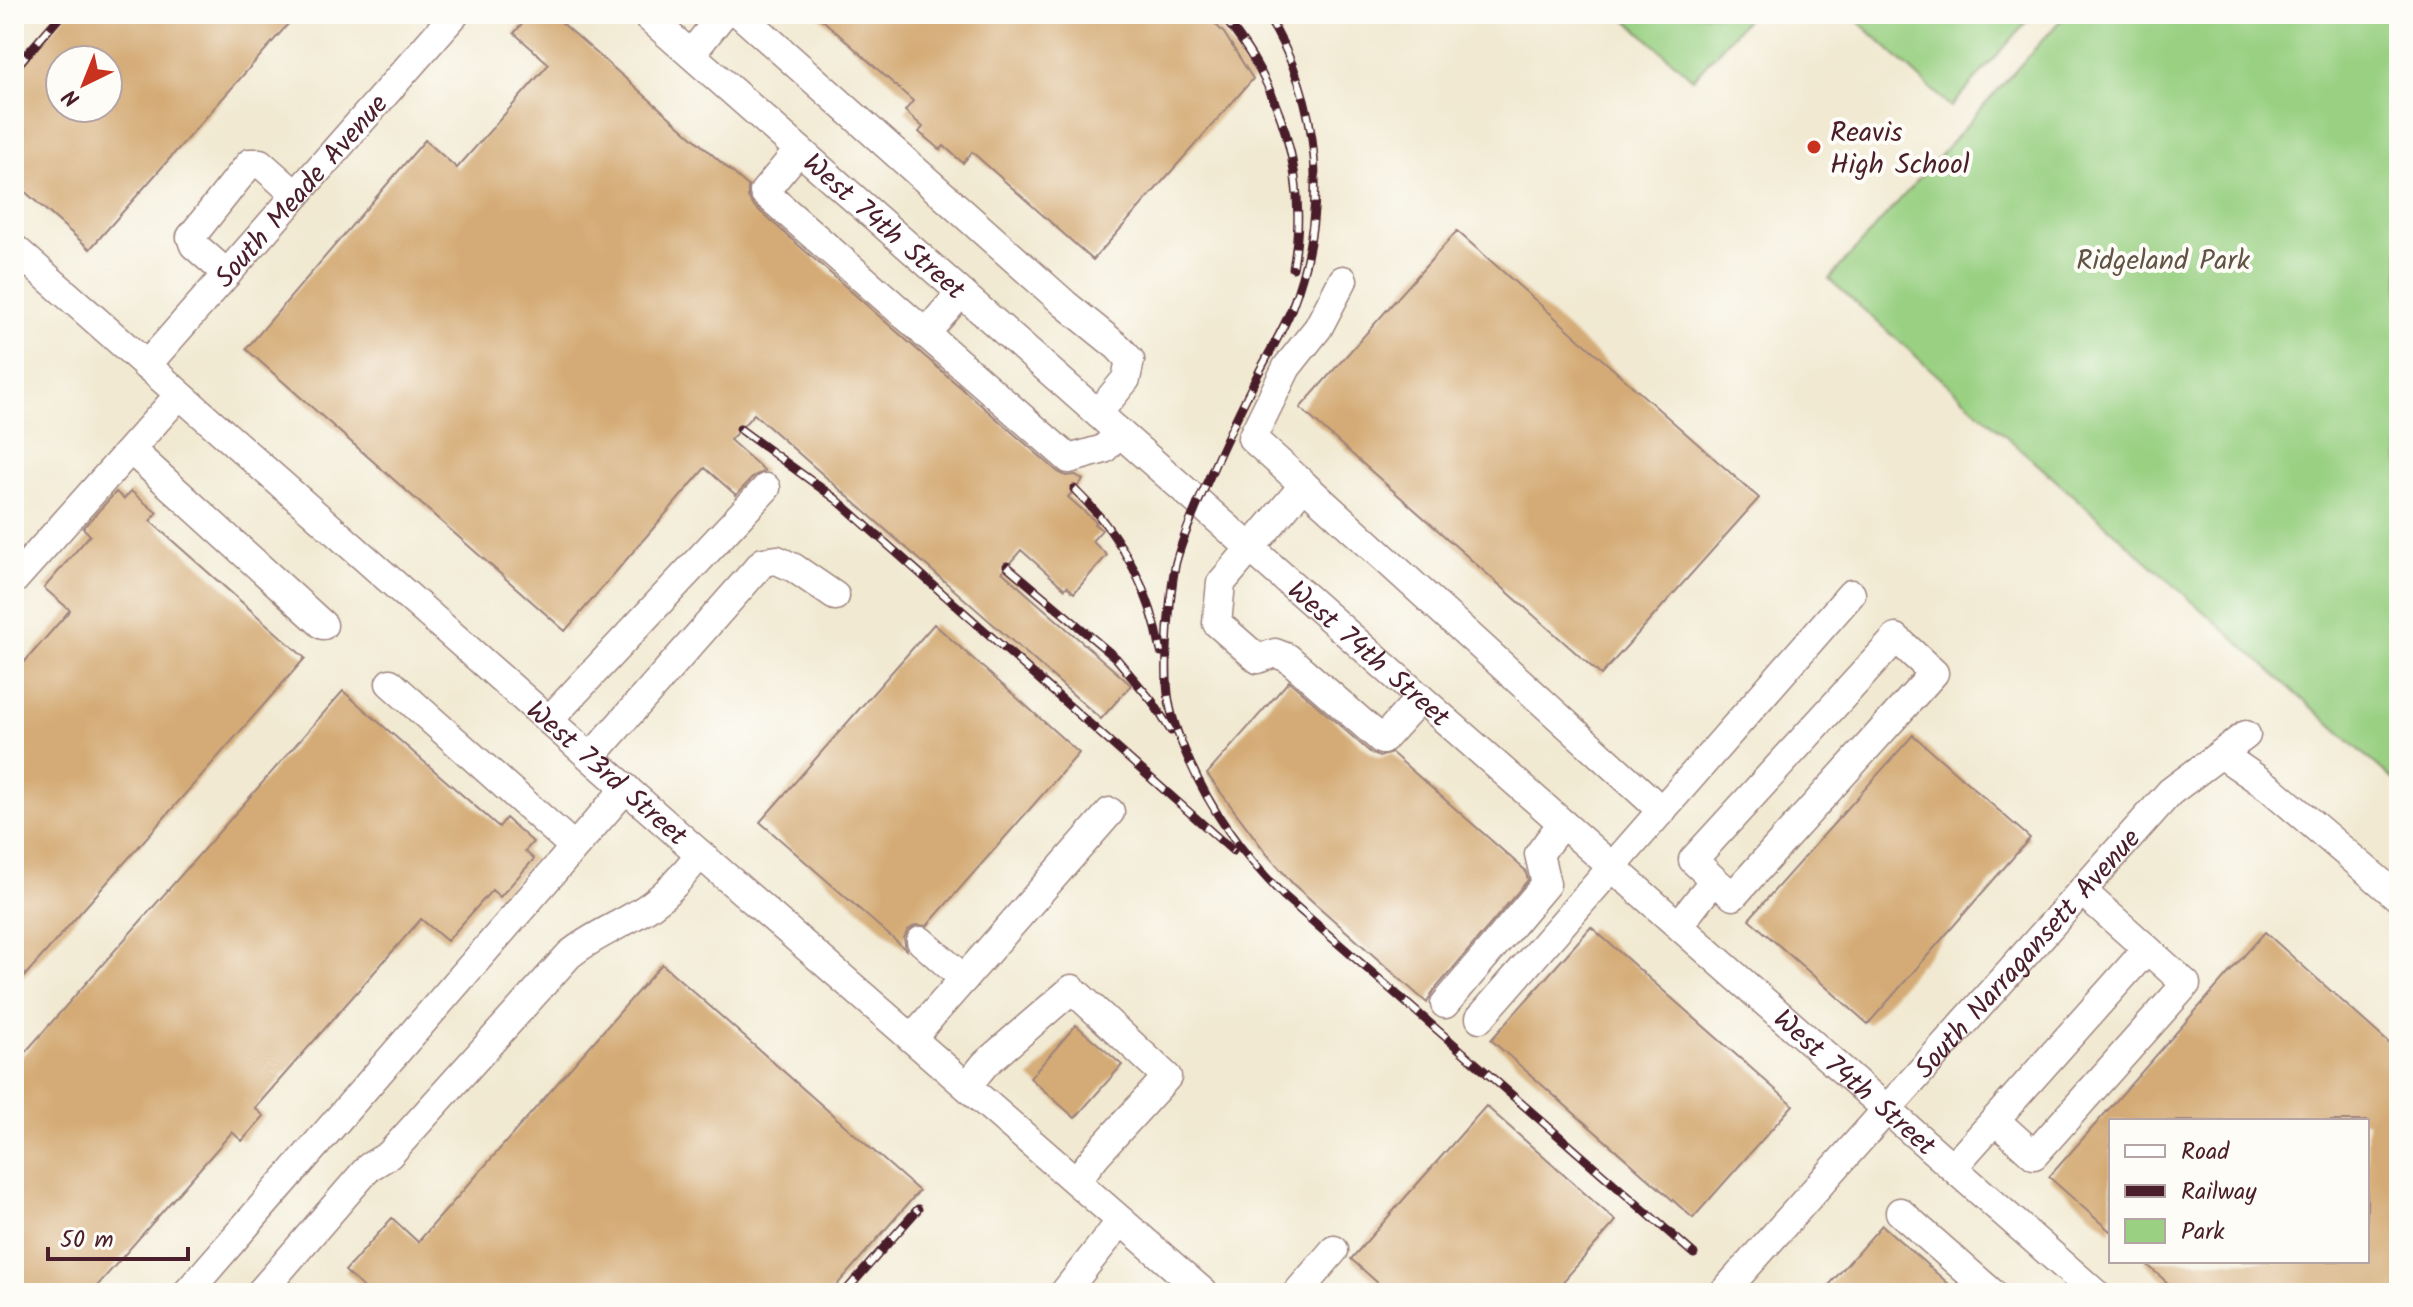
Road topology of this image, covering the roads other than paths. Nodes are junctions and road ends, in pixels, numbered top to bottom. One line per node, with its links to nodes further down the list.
1 (455, 14): 7 (street, South Meade Avenue)
2 (645, 14): 5 (street, West 74th Street)
3 (723, 14): 5 (street)
4 (740, 14): 15 (street)
5 (691, 54): 6 (street, West 74th Street)
6 (799, 150): 11 (street, West 74th Street); 12 (street)
7 (296, 195): 9 (street, South Meade Avenue); 9 (street)
8 (14, 248): 13 (street, West 73rd Street)
9 (227, 274): 13 (street, South Meade Avenue)
10 (1343, 280): 17 (street)
11 (961, 293): 12 (street); 15 (street, West 74th Street)
12 (925, 334): 15 (street)
13 (146, 366): 14 (street, West 73rd Street)
14 (179, 395): 16 (street); 26 (street, West 73rd Street)
15 (1108, 422): 19 (street, West 74th Street)
16 (131, 450): 20 (street); 23 (street)
17 (1304, 485): 19 (street); 31 (street)
18 (766, 488): 26 (street)
19 (1250, 549): 25 (street, West 74th Street); 25 (street)
20 (14, 580)
21 (1851, 594): 31 (street)
22 (835, 596): 29 (street)
23 (323, 625)
24 (390, 683): 34 (street)
25 (1420, 698): 33 (street, West 74th Street)
26 (549, 720): 29 (street, West 73rd Street)
27 (2246, 735): 28 (street, South Narragansett Avenue)
28 (2221, 754): 38 (street, South Narragansett Avenue); 39 (street)
29 (591, 757): 30 (street, West 73rd Street)
30 (626, 788): 34 (street); 35 (street, West 73rd Street)
31 (1662, 811): 36 (street)
32 (1110, 812): 43 (street)
33 (1562, 823): 36 (street, West 74th Street); 44 (street)
34 (574, 847): 56 (street)
35 (700, 854): 46 (street, West 73rd Street); 57 (street)
36 (1613, 868): 40 (street, West 74th Street); 45 (street)
37 (1714, 880): 37 (street); 40 (street)
38 (2082, 891): 42 (street); 48 (street, South Narragansett Avenue)
39 (2399, 898)
40 (1679, 925): 48 (street, West 74th Street)
41 (921, 941): 43 (street)
42 (2147, 949): 49 (street); 49 (street)
43 (964, 979): 46 (street)
44 (1445, 1004)
45 (1480, 1018)
46 (912, 1038): 47 (street, West 73rd Street)
47 (967, 1086): 51 (street, West 73rd Street); 51 (street)
48 (1887, 1109): 50 (street, West 74th Street); 60 (street, South Narragansett Avenue)
49 (1995, 1120): 50 (street)
50 (1953, 1167): 62 (street, West 74th Street)
51 (1076, 1181): 53 (street, West 73rd Street)
52 (1900, 1212): 61 (street)
53 (1121, 1221): 58 (street); 59 (street, West 73rd Street)
54 (1334, 1250): 55 (street)
55 (1310, 1289)
56 (187, 1293)
57 (260, 1293)
58 (1064, 1293)
59 (1204, 1293)
60 (1723, 1293)
61 (1992, 1293)
62 (2095, 1293)

